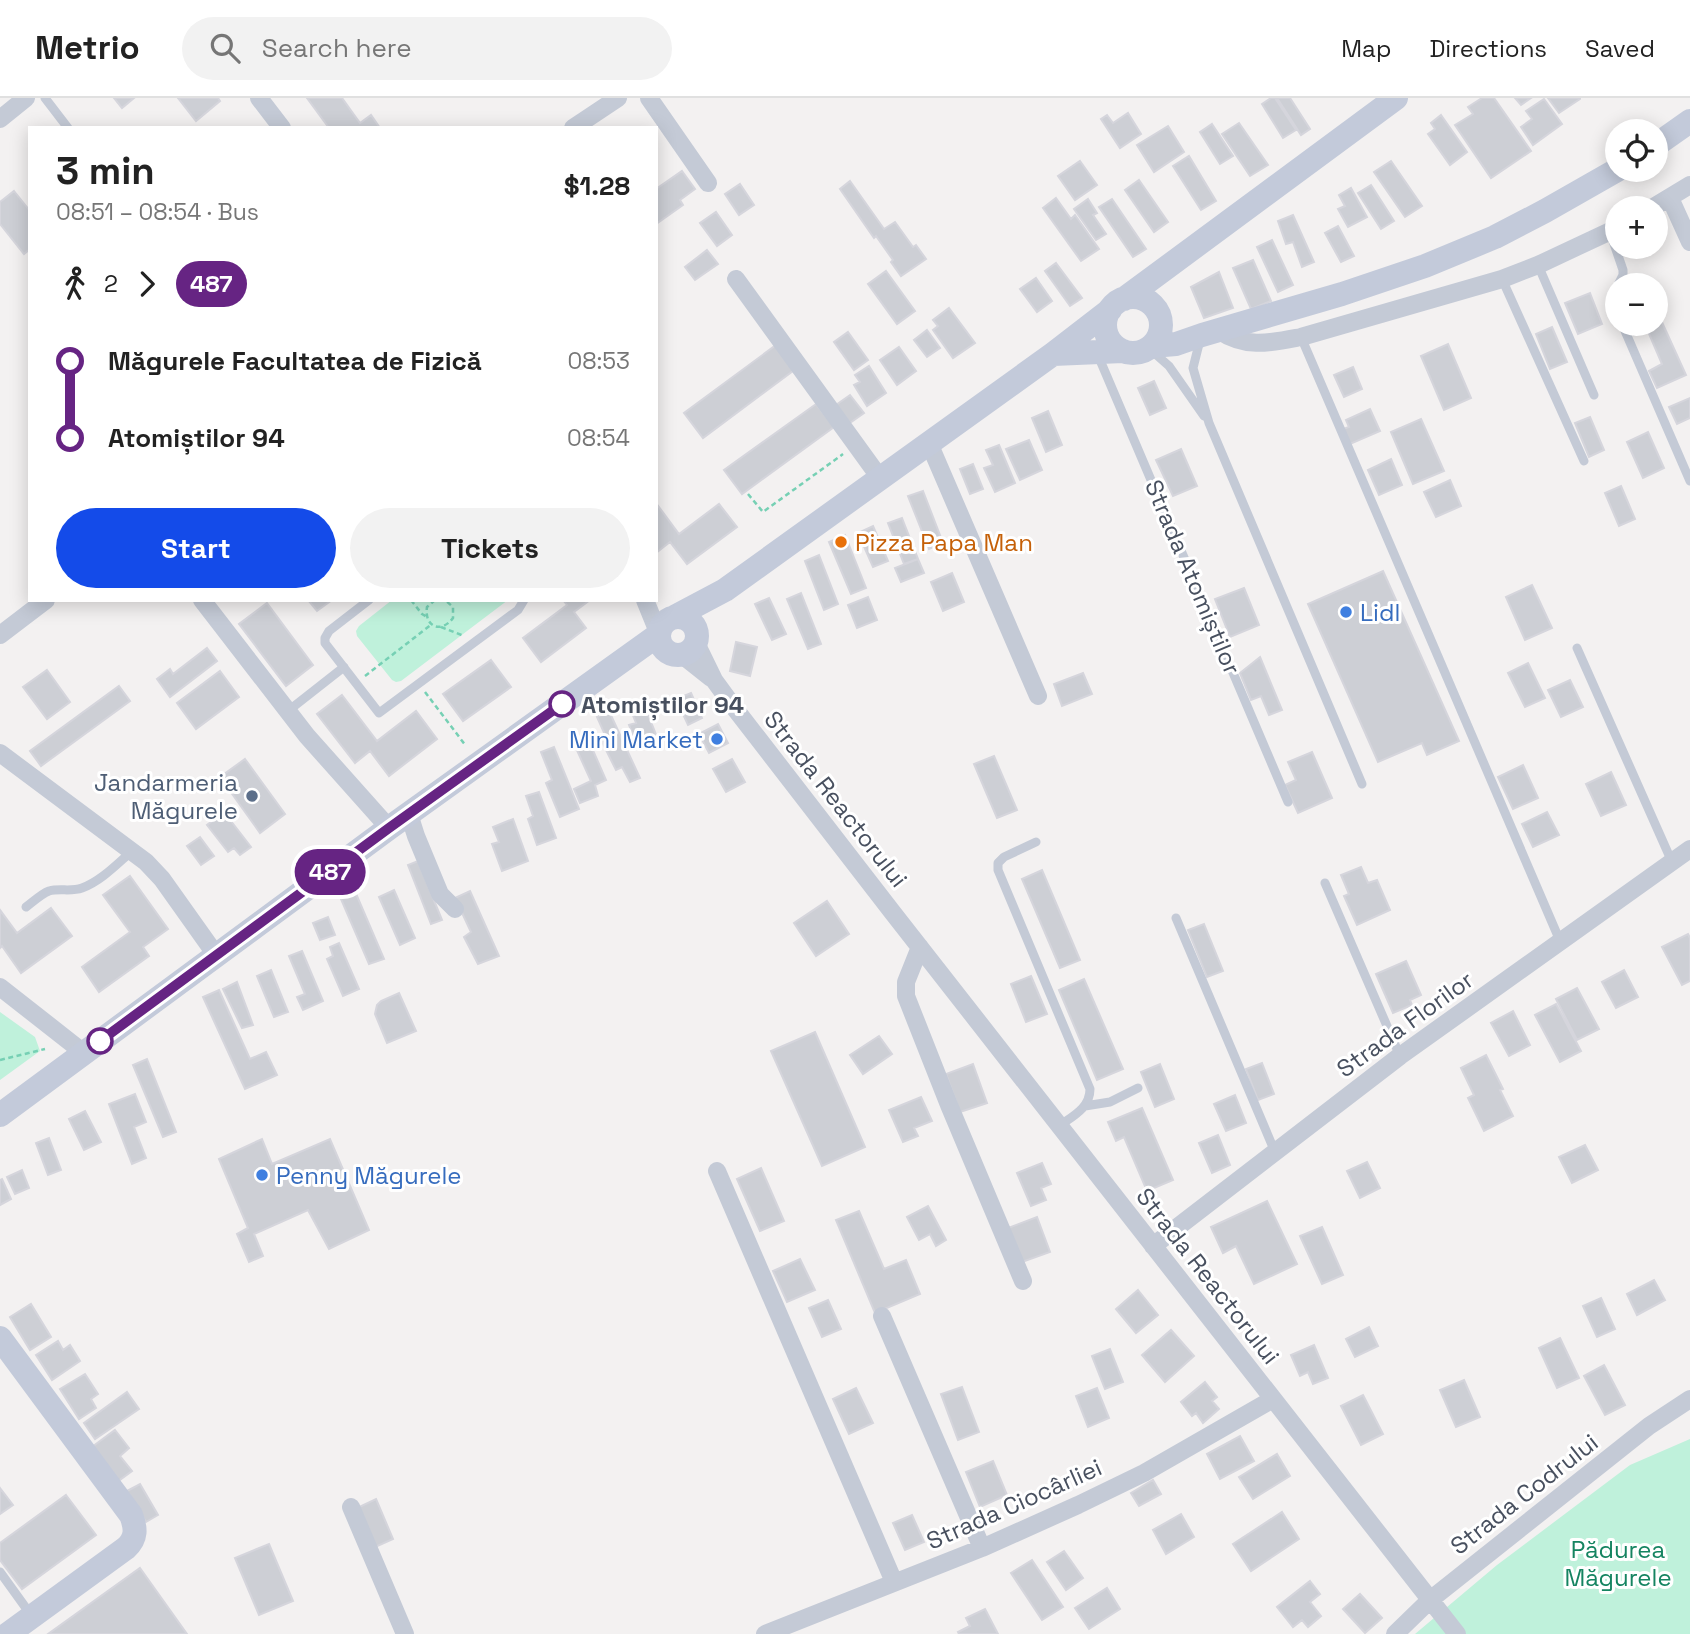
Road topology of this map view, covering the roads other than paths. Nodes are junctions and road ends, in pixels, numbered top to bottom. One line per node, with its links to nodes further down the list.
1 (45, 98): 9 (lane)
2 (259, 98): 10 (street)
3 (618, 98): 11 (street)
4 (649, 98): 14 (street)
5 (1396, 98): 20 (main road)
6 (24, 99): 7 (street)
7 (0, 119)
8 (1690, 121): 12 (main road)
9 (66, 126)
10 (280, 126)
11 (576, 126)
12 (1668, 137)
13 (1605, 177): 25 (main road)
14 (708, 183)
15 (1690, 185): 16 (street)
16 (1670, 198): 18 (street)
17 (1605, 234): 19 (street)
18 (1690, 242)
19 (1538, 265): 22 (street); 31 (lane)
20 (1161, 271): 23 (main road); 24 (main road)
21 (736, 279): 35 (street)
22 (1502, 279): 27 (street); 34 (lane)
23 (1117, 304): 24 (main road); 28 (main road); 30 (main road)
24 (1154, 332): 25 (main road); 28 (main road); 32 (lane)
25 (1210, 332): 27 (street); 32 (lane)
26 (1627, 336): 36 (lane)
27 (1301, 337): 61 (lane)
28 (1123, 351): 29 (main road)
29 (1097, 352): 30 (main road); 51 (lane, Strada Atomiștilor)
30 (1053, 354): 33 (main road)
31 (1594, 395)
32 (1209, 423): 50 (lane)
33 (929, 443): 35 (main road); 47 (street)
34 (1584, 461)
35 (880, 478): 44 (main road)
36 (1690, 481)
37 (43, 602): 43 (street)
38 (366, 602): 46 (lane)
39 (523, 602): 46 (lane)
40 (647, 602): 44 (street)
41 (655, 602): 44 (street, Strada Reactorului)
42 (211, 603): 48 (street)
43 (0, 635)
44 (676, 636): 52 (main road); 62 (street, Strada Reactorului)
45 (1577, 648): 56 (lane)
46 (344, 667): 48 (lane)
47 (1038, 696)
48 (288, 711): 52 (street)
49 (0, 753): 55 (street)
50 (1362, 784)
51 (1289, 803)
52 (399, 821): 59 (street); 63 (main road)
53 (1036, 842): 68 (lane)
54 (1690, 849): 56 (street, Strada Florilor)
55 (132, 851): 58 (lane); 63 (street)
56 (1672, 862): 61 (street, Strada Florilor)
57 (1325, 883): 66 (lane)
58 (26, 907)
59 (455, 909)
60 (1176, 918): 71 (lane)
61 (1560, 941): 66 (street, Strada Florilor)
62 (920, 947): 70 (street, Strada Reactorului); 74 (street)
63 (216, 955): 65 (main road)
64 (0, 987): 65 (street)
65 (83, 1053): 69 (main road)
66 (1400, 1056): 71 (street, Strada Florilor)
67 (1138, 1088): 68 (lane)
68 (1085, 1106): 70 (lane)
69 (0, 1115)
70 (1059, 1126): 73 (street, Strada Reactorului)
71 (1275, 1153): 73 (street, Strada Florilor)
72 (717, 1171): 82 (street)
73 (1153, 1245): 77 (street, Strada Reactorului)
74 (1023, 1281)
75 (882, 1316): 80 (street)
76 (0, 1338): 84 (main road)
77 (1273, 1399): 80 (street, Strada Ciocârliei); 83 (street, Strada Reactorului)
78 (1690, 1399): 83 (street, Strada Codrului)
79 (351, 1507): 87 (street)
80 (982, 1548): 82 (street, Strada Ciocârliei)
81 (0, 1572): 84 (lane)
82 (894, 1582): 85 (street, Strada Ciocârliei)
83 (1430, 1600): 88 (street, Strada Codrului); 89 (street, Strada Reactorului)
84 (32, 1617): 86 (main road)
85 (771, 1633)
86 (8, 1634)
87 (405, 1634)
88 (1395, 1634)
89 (1457, 1634)

